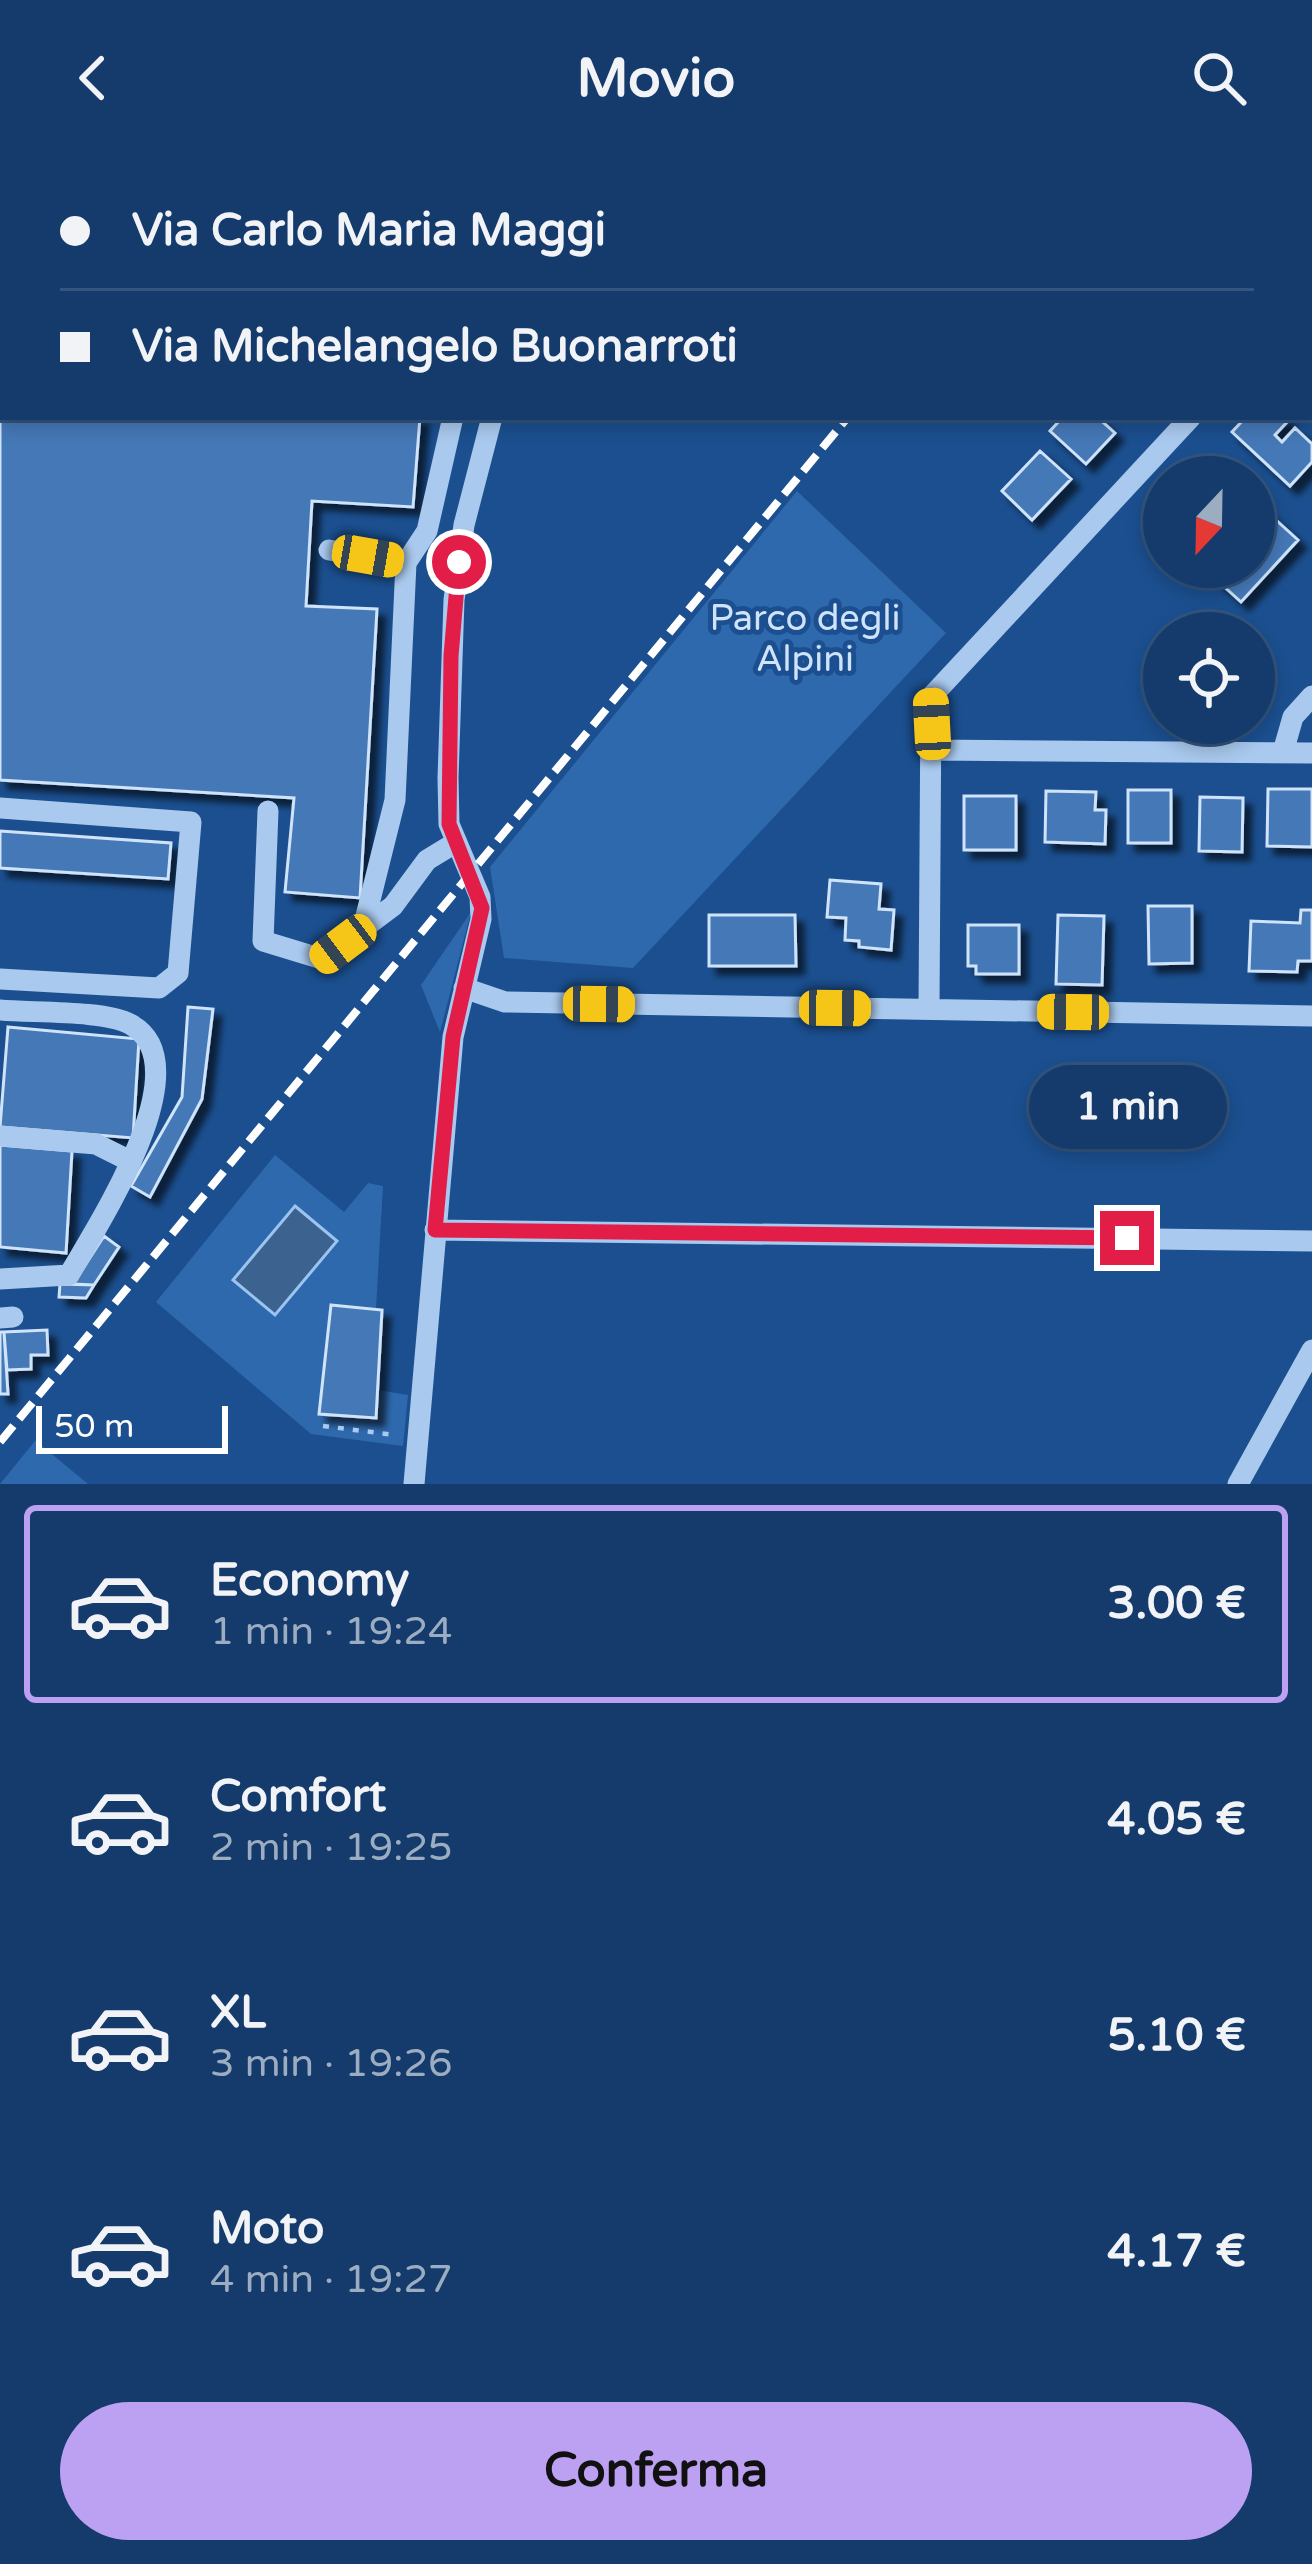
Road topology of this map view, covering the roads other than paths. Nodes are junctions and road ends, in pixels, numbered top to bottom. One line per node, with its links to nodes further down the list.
1 (452, 420): 5 (street)
2 (491, 420): 12 (street)
3 (1188, 420): 7 (street)
4 (328, 550): 5 (street)
5 (406, 563): 13 (street)
6 (1312, 696): 8 (street)
7 (933, 750): 8 (street); 16 (street)
8 (1283, 752): 9 (street)
9 (1312, 753)
10 (0, 808): 14 (street)
11 (268, 811): 13 (street)
12 (455, 843): 13 (street); 15 (street)
13 (363, 928)
14 (0, 979)
15 (464, 988): 16 (street); 21 (street)
16 (929, 1009): 18 (street)
17 (0, 1010): 20 (street)
18 (1312, 1016)
19 (0, 1136): 20 (street)
20 (130, 1160): 23 (street)
21 (435, 1230): 22 (street); 25 (street)
22 (1312, 1241)
23 (0, 1280)
24 (1312, 1351): 26 (street)
25 (414, 1484)
26 (1238, 1484)

